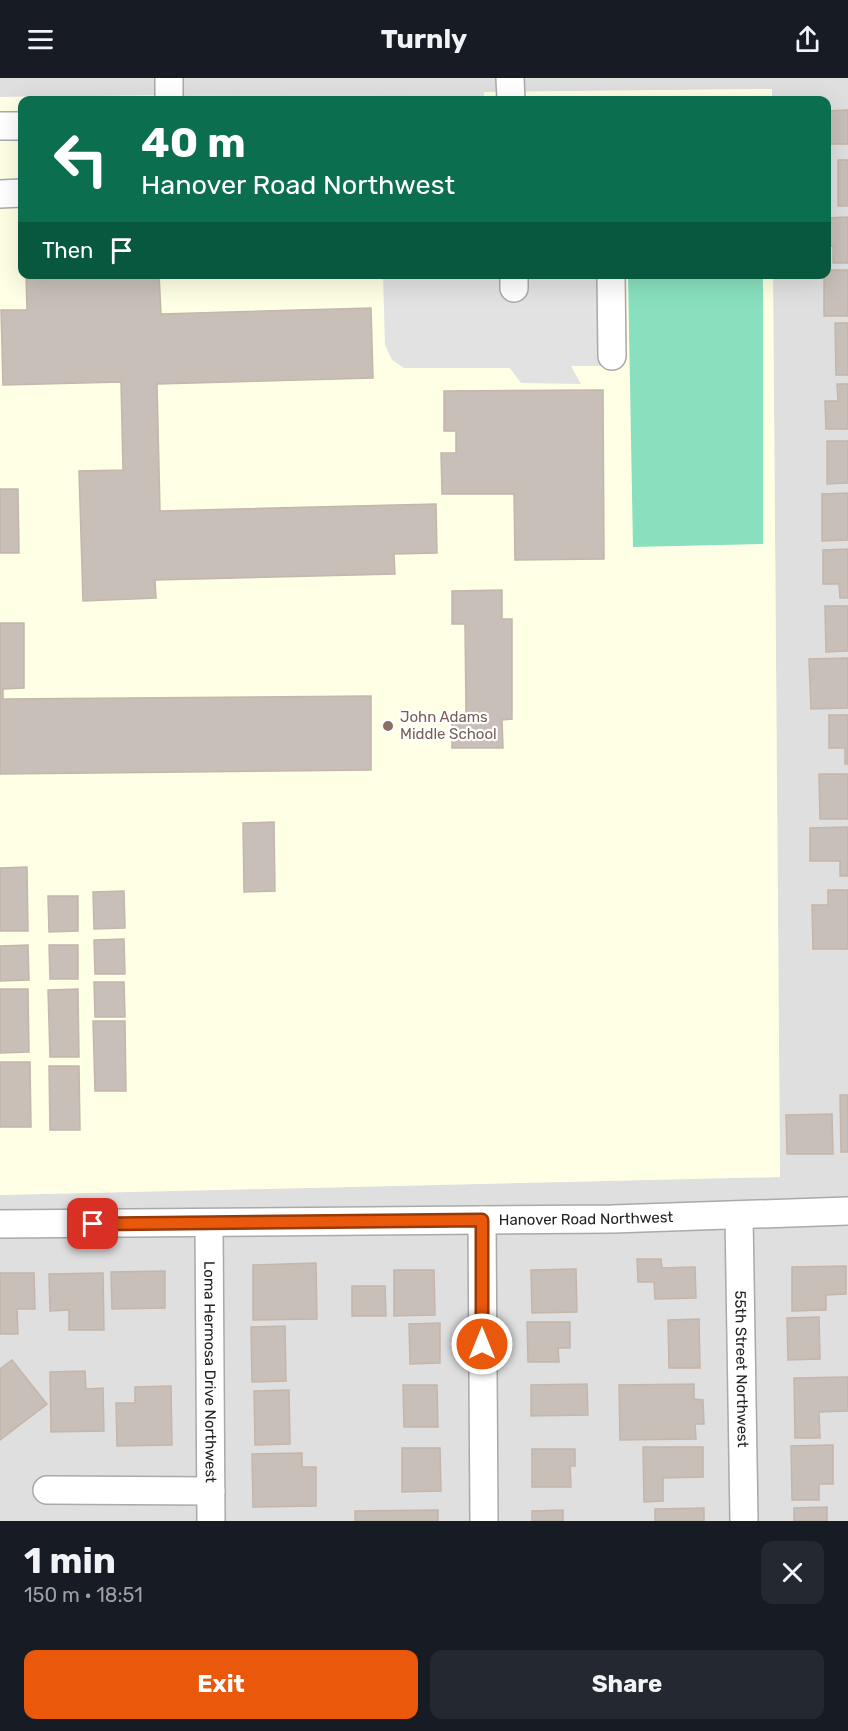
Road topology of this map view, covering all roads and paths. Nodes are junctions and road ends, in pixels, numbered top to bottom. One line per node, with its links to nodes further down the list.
1 (169, 78): 3 (street)
2 (510, 78): 4 (street)
3 (170, 96)
4 (511, 96)
5 (0, 126): 6 (street)
6 (18, 126)
7 (18, 193): 8 (street)
8 (0, 194)
9 (611, 279): 10 (street)
10 (612, 356)
11 (848, 1211): 12 (street, Hanover Road Northwest)
12 (739, 1216): 13 (street, Hanover Road Northwest); 20 (street, 55th Street Northwest)
13 (482, 1220): 15 (street, Hanover Road Northwest); 19 (street)
14 (0, 1224): 15 (street, Hanover Road Northwest)
15 (209, 1224): 17 (street, Loma Hermosa Drive Northwest)
16 (47, 1490): 17 (street)
17 (211, 1491): 18 (street, Loma Hermosa Drive Northwest)
18 (211, 1521)
19 (484, 1521)
20 (744, 1521)

